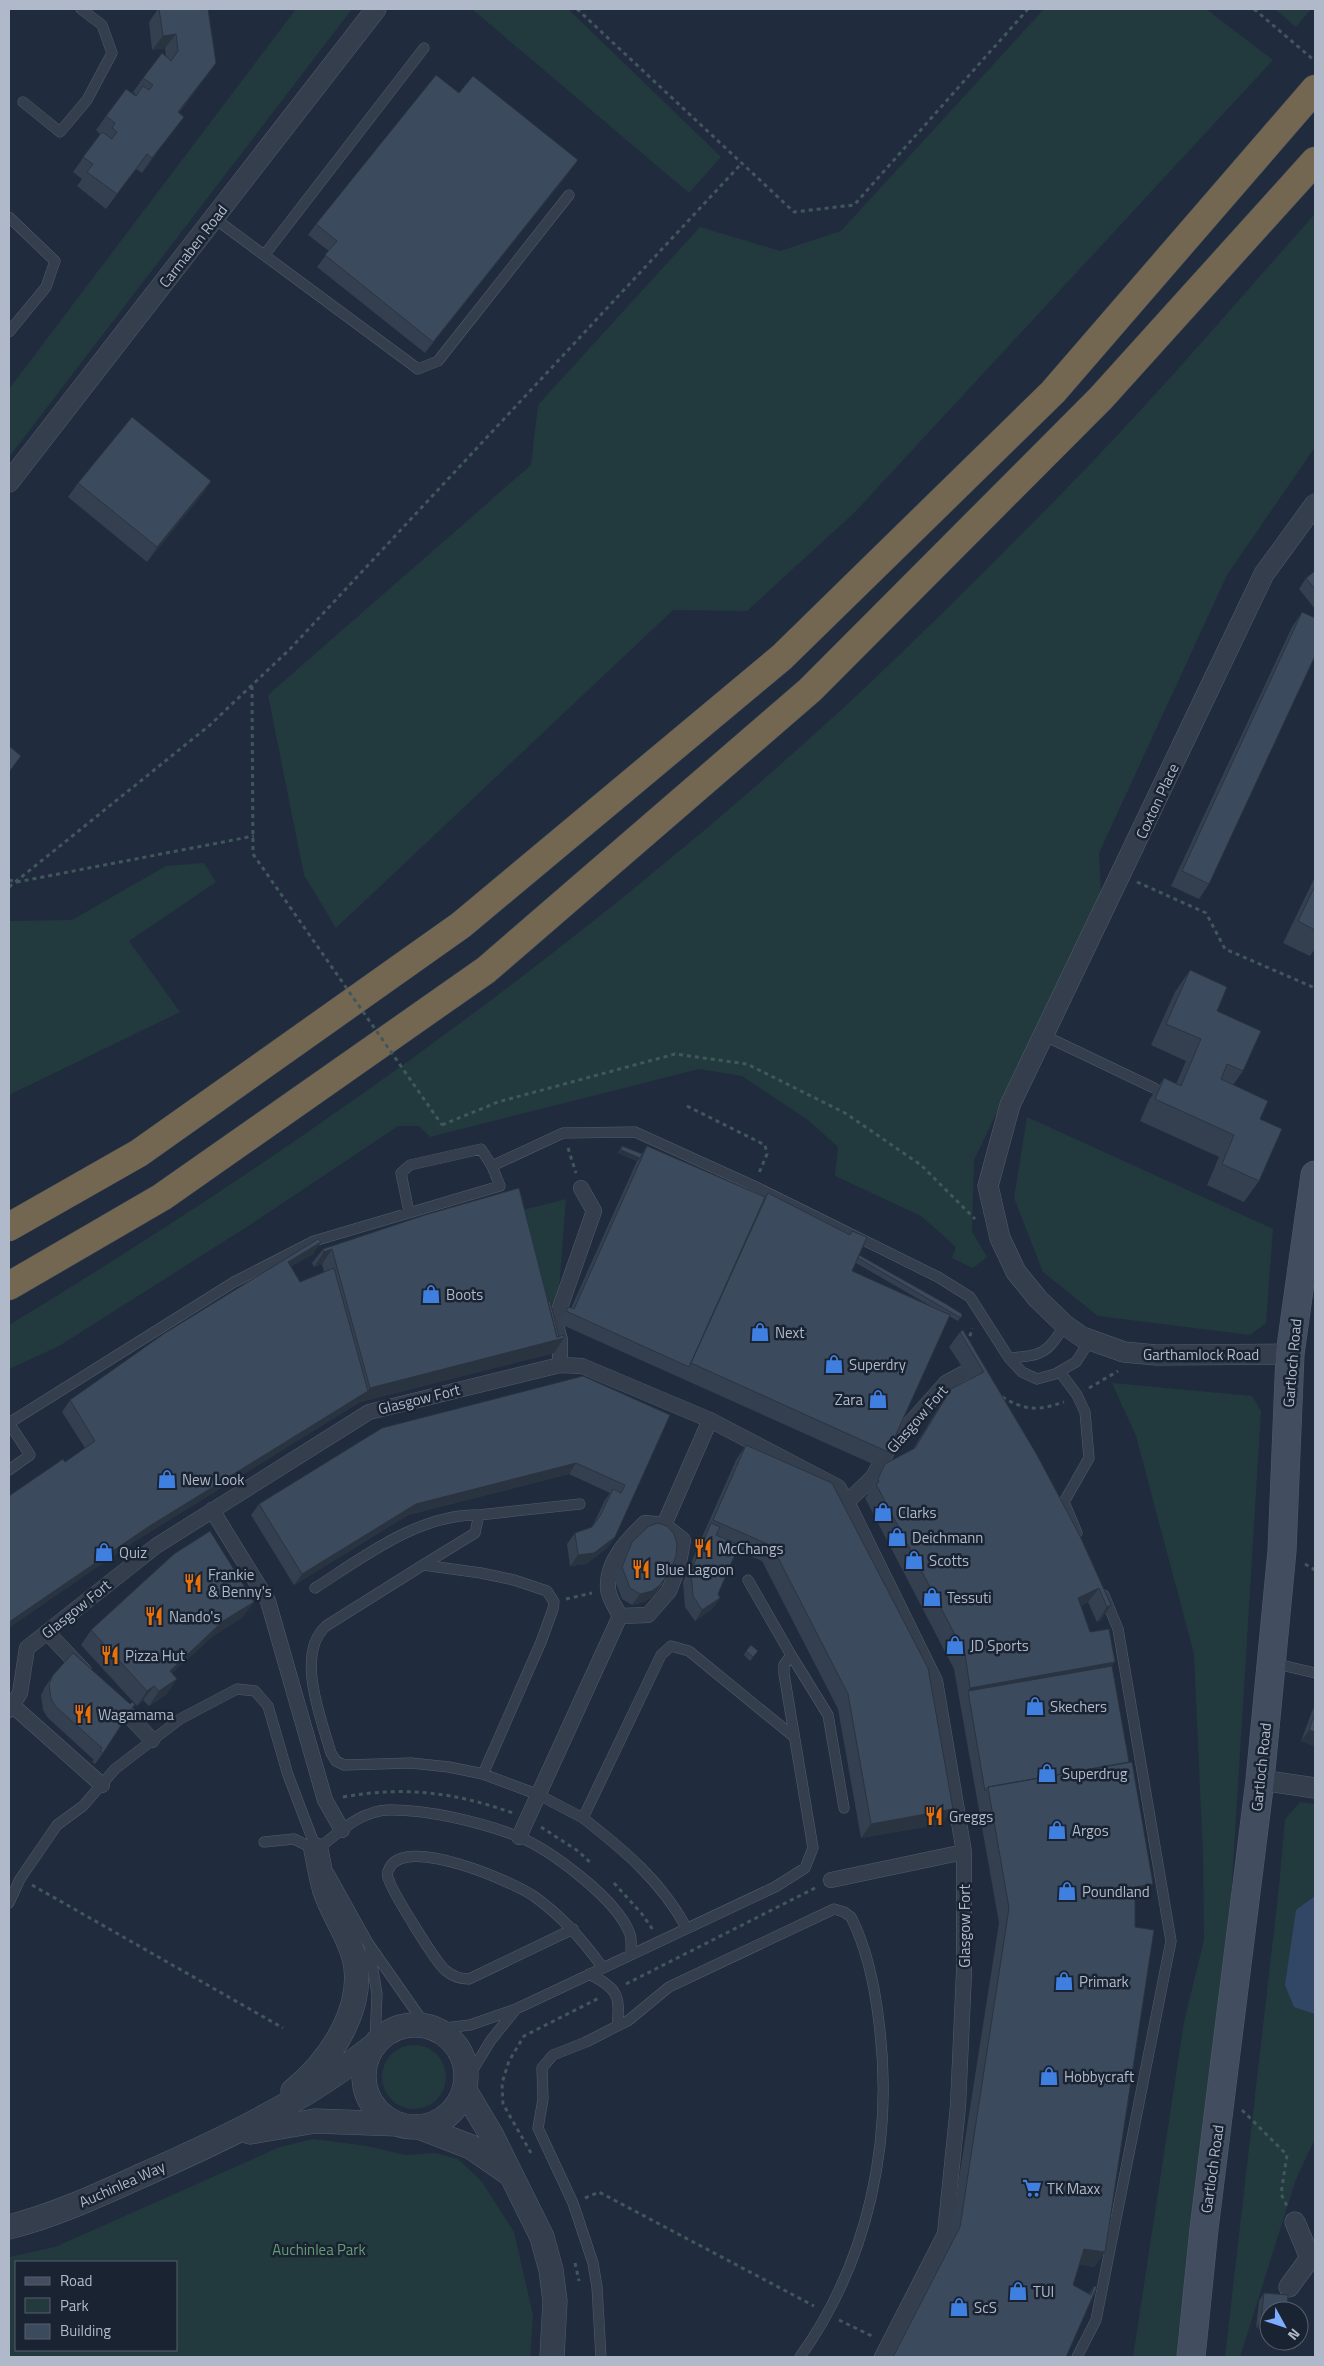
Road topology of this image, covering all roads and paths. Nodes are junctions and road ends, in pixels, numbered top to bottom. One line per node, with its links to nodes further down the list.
1 (81, 9): 9 (lane)
2 (376, 9): 14 (street, Carmaben Road)
3 (578, 9): 11 (path)
4 (1028, 9): 11 (path)
5 (1254, 9): 7 (path)
6 (424, 48): 15 (lane)
7 (1315, 61)
8 (1315, 89): 36 (highway)
9 (23, 102)
10 (1315, 161): 38 (highway)
11 (742, 163): 19 (path)
12 (569, 195): 15 (lane)
13 (9, 217): 16 (lane)
14 (214, 218): 15 (lane); 17 (street, Carmaben Road)
15 (265, 254)
16 (9, 332)
17 (9, 482)
18 (1315, 504): 21 (street, Coxton Place)
19 (252, 686): 20 (path); 23 (path)
20 (254, 836): 23 (path); 37 (path, bridge)
21 (1122, 875): 25 (path); 26 (street, Coxton Place)
22 (9, 880): 23 (path)
23 (17, 882): 24 (path)
24 (9, 887)
25 (1315, 988)
26 (1043, 1035): 27 (lane); 28 (street, Coxton Place)
27 (1154, 1088)
28 (1010, 1105): 37 (street, Garthamlock Road)
29 (686, 1106): 33 (path)
30 (563, 1133): 31 (lane); 33 (lane); 34 (path)
31 (492, 1166): 35 (lane); 35 (lane)
32 (1315, 1175): 41 (main road, Gartloch Road)
33 (754, 1186): 42 (lane)
34 (581, 1188): 43 (street)
35 (409, 1212): 47 (lane)
36 (9, 1227)
37 (1000, 1238): 39 (street, Garthamlock Road)
38 (9, 1286)
39 (1065, 1324): 40 (street, Garthamlock Road); 42 (lane)
40 (1090, 1340): 41 (street, Garthamlock Road); 45 (lane)
41 (1290, 1354): 64 (main road, Gartloch Road)
42 (1009, 1358): 45 (lane)
43 (560, 1365): 46 (street, Glasgow Fort); 51 (street, Glasgow Fort)
44 (976, 1367): 49 (street, Glasgow Fort)
45 (1060, 1372): 54 (lane)
46 (710, 1420): 49 (street, Glasgow Fort); 53 (street)
47 (9, 1423): 48 (lane)
48 (9, 1470)
49 (847, 1502): 80 (street, Glasgow Fort)
50 (580, 1504): 52 (lane)
51 (212, 1510): 62 (street, Glasgow Fort); 76 (street)
52 (479, 1514): 55 (lane); 58 (lane)
53 (664, 1525): 59 (street); 61 (street)
54 (1084, 1548)
55 (423, 1564): 60 (lane); 69 (lane)
56 (748, 1580): 63 (lane)
57 (1099, 1584): 111 (lane)
58 (314, 1588)
59 (608, 1590): 60 (path); 61 (street)
60 (554, 1602): 69 (lane)
61 (620, 1616): 73 (street)
62 (48, 1632): 66 (street, Glasgow Fort); 68 (street)
63 (791, 1655): 67 (lane); 74 (lane)
64 (1272, 1663): 65 (lane); 70 (main road, Gartloch Road)
65 (1315, 1673)
66 (10, 1708): 71 (street)
67 (793, 1736): 75 (lane); 84 (lane)
68 (152, 1740): 71 (lane); 79 (lane)
69 (483, 1774): 73 (lane)
70 (1260, 1780): 72 (street); 96 (main road, Gartloch Road)
71 (102, 1785): 81 (lane)
72 (1315, 1788)
73 (539, 1795): 75 (lane); 77 (street)
74 (844, 1808)
75 (583, 1818): 84 (lane)
76 (342, 1830): 77 (lane); 79 (lane)
77 (519, 1837): 87 (lane)
78 (264, 1842): 79 (lane)
79 (316, 1850): 86 (lane); 97 (street)
80 (964, 1852): 82 (street); 107 (street, Glasgow Fort)
81 (20, 1879): 83 (lane); 92 (path)
82 (831, 1880)
83 (9, 1903)
84 (686, 1927): 87 (lane)
85 (573, 1929): 85 (lane); 88 (lane)
86 (368, 1943): 93 (lane); 94 (lane)
87 (631, 1953): 88 (lane)
88 (603, 1968): 89 (lane)
89 (589, 1974): 90 (lane); 91 (lane)
90 (516, 2008): 93 (lane); 95 (lane)
91 (617, 2026): 101 (lane); 106 (lane)
92 (284, 2028)
93 (431, 2028): 94 (street); 95 (street)
94 (374, 2046): 97 (street, Auchinlea Way); 98 (street)
95 (465, 2085): 98 (street); 100 (street, Auchinlea Way)
96 (1223, 2092): 102 (path); 112 (main road, Gartloch Road)
97 (263, 2117): 99 (street, Auchinlea Way)
98 (409, 2126): 99 (street, Auchinlea Way); 100 (street, Auchinlea Way)
99 (234, 2135): 103 (street, Auchinlea Way)
100 (511, 2175): 108 (street, Auchinlea Way)
101 (573, 2203): 106 (path); 109 (lane)
102 (1296, 2222): 104 (street)
103 (9, 2228)
104 (1313, 2258): 105 (street)
105 (1290, 2288)
106 (827, 2313): 107 (path); 110 (lane)
107 (885, 2351)
108 (552, 2357)
109 (600, 2357)
110 (800, 2357)
111 (1077, 2357)
112 (1191, 2357)

